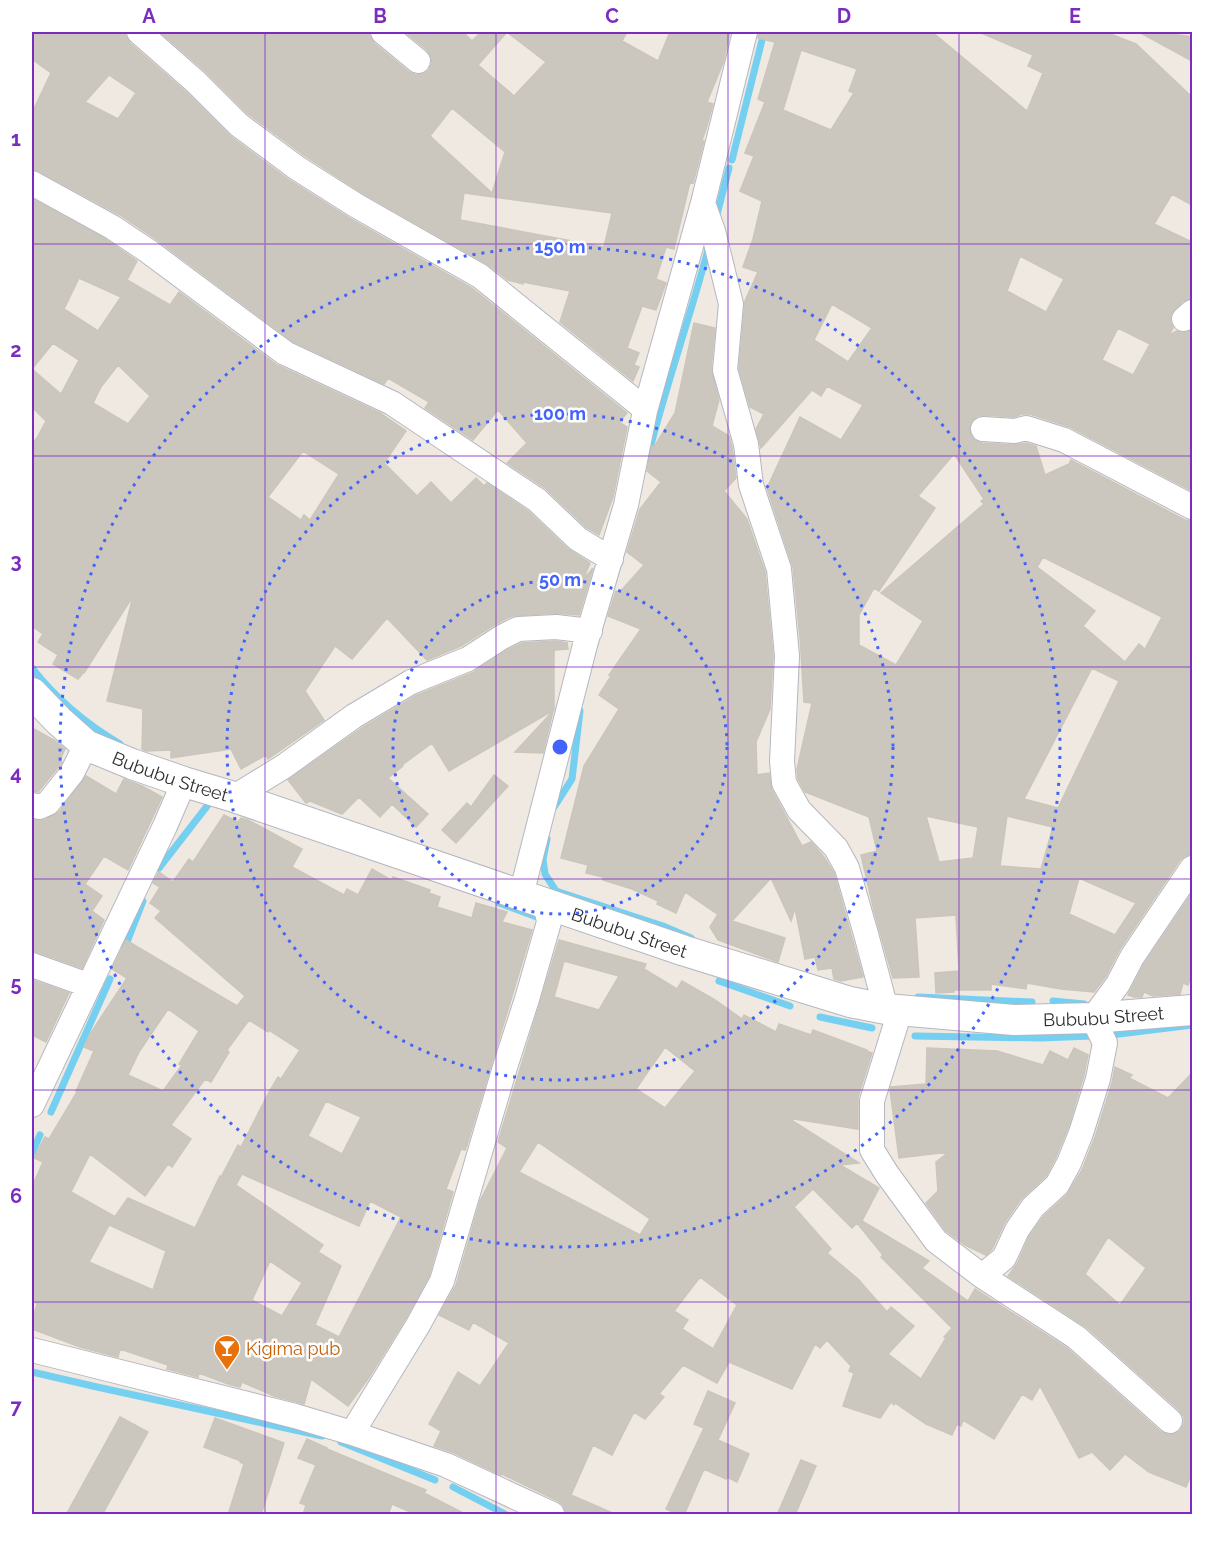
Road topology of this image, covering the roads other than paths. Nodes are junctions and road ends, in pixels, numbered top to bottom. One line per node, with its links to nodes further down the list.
1 (139, 32): 7 (street)
2 (383, 32): 4 (street)
3 (745, 32): 6 (street)
4 (418, 61)
5 (32, 183): 10 (street)
6 (703, 203): 7 (street); 21 (street)
7 (645, 411): 10 (street)
8 (983, 429): 9 (street)
9 (1192, 507)
10 (611, 559): 11 (street)
11 (590, 631): 15 (street); 18 (street)
12 (32, 693): 13 (street, Bububu Street)
13 (86, 745): 14 (street, Bububu Street); 16 (street)
14 (184, 782): 15 (street, Bububu Street); 20 (street)
15 (234, 797): 18 (street, Bububu Street)
16 (32, 805)
17 (1192, 868): 23 (street)
18 (533, 899): 21 (street, Bububu Street); 28 (street)
19 (32, 965): 20 (street)
20 (88, 985): 24 (street)
21 (893, 1010): 23 (street, Bububu Street); 25 (street)
22 (1192, 1010): 23 (street, Bububu Street)
23 (1093, 1018): 25 (street)
24 (32, 1105)
25 (982, 1276): 27 (street)
26 (32, 1350): 28 (street)
27 (1170, 1421)
28 (352, 1433): 29 (street)
29 (552, 1515)

